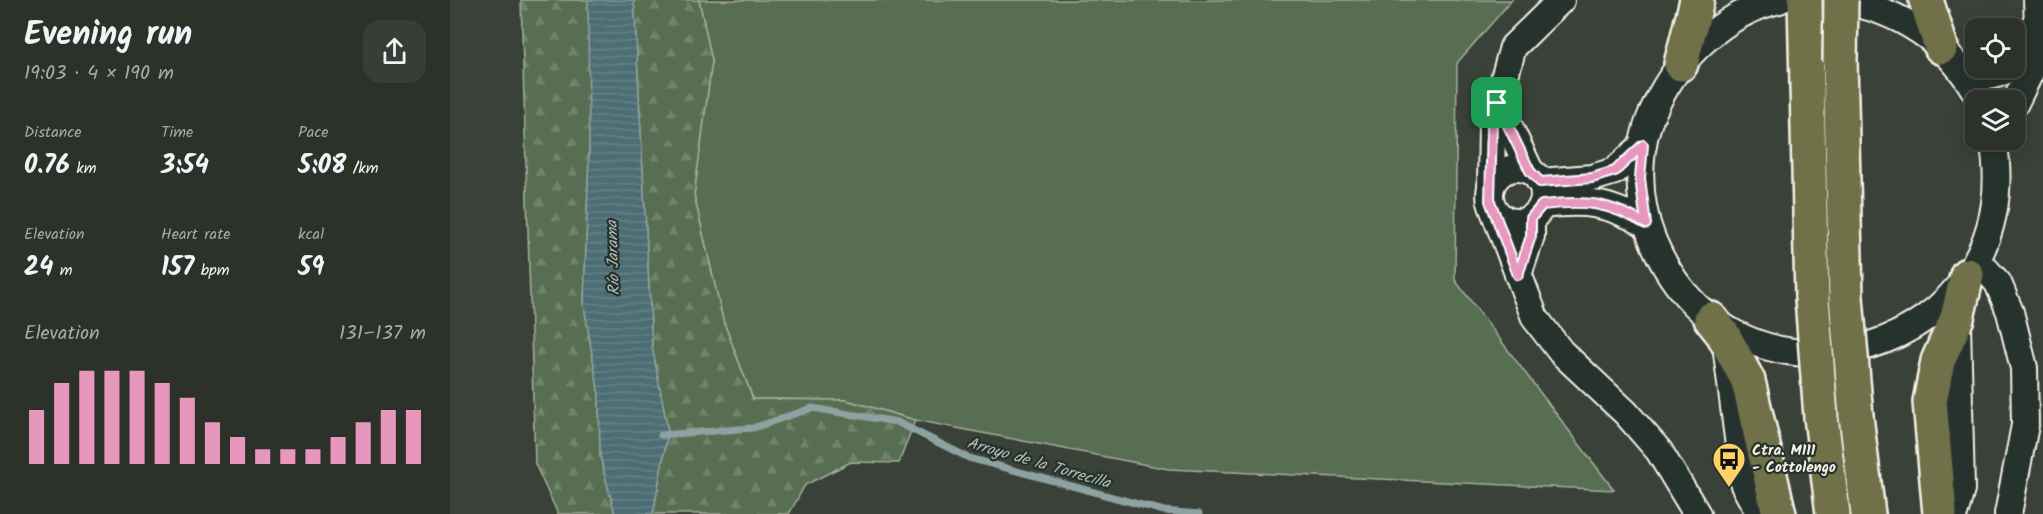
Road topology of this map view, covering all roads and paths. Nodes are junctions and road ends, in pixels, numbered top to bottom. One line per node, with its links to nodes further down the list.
1 (1561, 0): 15 (street)
2 (1697, 0): 11 (highway)
3 (1779, 0): 11 (street)
4 (1805, 0): 28 (highway, bridge)
5 (1836, 0): 10 (street)
6 (1841, 0): 29 (highway, bridge)
7 (1926, 0): 10 (highway)
8 (2037, 8): 9 (street); 14 (street)
9 (2025, 45)
10 (1951, 58): 12 (street); 13 (street)
11 (1681, 64): 16 (street)
12 (1965, 66)
13 (1973, 90)
14 (2021, 90)
15 (1497, 103): 18 (street); 19 (street)
16 (1643, 145): 18 (street); 20 (street)
17 (1997, 150): 21 (street)
18 (1536, 194): 19 (street); 19 (street); 20 (street); 22 (street)
19 (1492, 197): 22 (street)
20 (1646, 224): 24 (street)
21 (1972, 268): 23 (highway); 24 (street); 32 (street)
22 (1518, 275): 25 (street)
23 (1957, 318): 30 (highway); 31 (street)
24 (1717, 326): 26 (street); 27 (highway)
25 (1697, 514)
26 (1760, 514)
27 (1779, 514)
28 (1833, 514)
29 (1868, 514)
30 (1940, 514)
31 (1954, 514)
32 (2008, 514)

